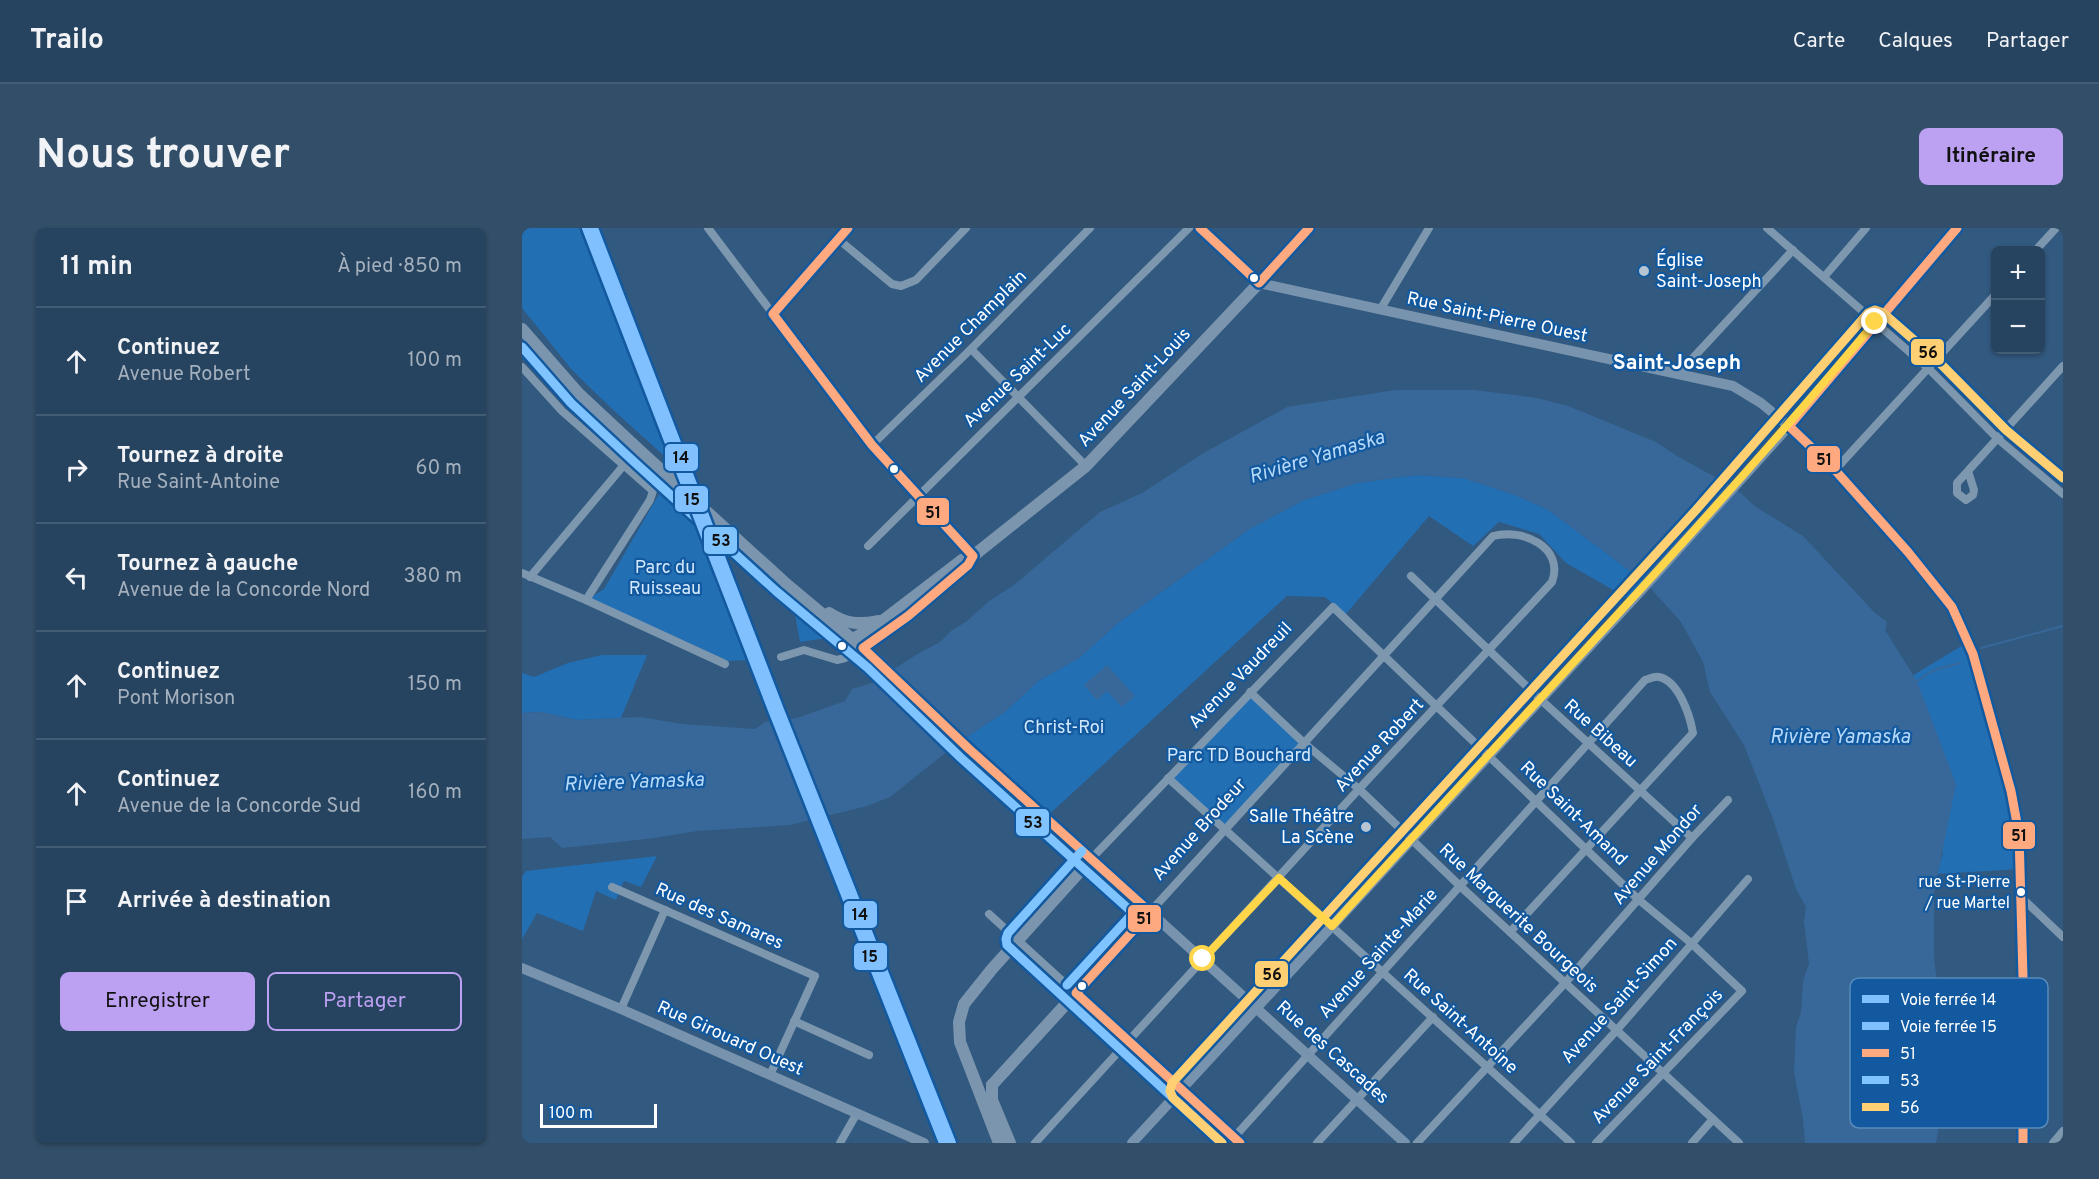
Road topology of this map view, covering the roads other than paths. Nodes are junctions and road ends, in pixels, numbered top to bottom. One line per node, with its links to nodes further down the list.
1 (708, 228): 20 (street)
2 (848, 228): 13 (street)
3 (966, 228): 13 (street)
4 (1090, 228): 23 (street, Avenue Champlain)
5 (1189, 228): 28 (street, Avenue Saint-Luc)
6 (1200, 228): 17 (street)
7 (1309, 228): 17 (main road, Avenue Saint-Louis)
8 (1429, 228): 19 (street)
9 (1767, 228): 15 (street)
10 (1866, 228): 16 (street)
11 (1957, 228): 21 (street)
12 (2056, 228): 14 (street)
13 (838, 239): 20 (street)
14 (2040, 246)
15 (1793, 250): 16 (street); 27 (street)
16 (1824, 277): 21 (street)
17 (1259, 283): 19 (street, Rue Saint-Pierre Ouest); 33 (main road, Avenue Saint-Louis)
18 (1991, 299): 26 (street)
19 (1380, 310): 27 (street, Rue Saint-Pierre Ouest)
20 (772, 314): 31 (street)
21 (1875, 322): 26 (street); 29 (street)
22 (522, 329): 42 (main road)
23 (972, 349): 28 (street); 31 (street, Avenue Champlain)
24 (2063, 366): 30 (street)
25 (522, 367): 32 (street)
26 (1929, 369): 30 (street); 34 (street)
27 (1678, 374): 29 (street, Rue Saint-Pierre Ouest)
28 (1019, 398): 33 (street); 37 (street, Avenue Saint-Luc)
29 (1789, 426): 34 (street, Rue Saint-Pierre Ouest); 55 (street)
30 (1998, 439): 35 (street); 36 (street)
31 (872, 444): 37 (street)
32 (624, 465): 40 (street); 45 (street)
33 (1086, 466): 39 (main road, Avenue Saint-Louis)
34 (1835, 470): 74 (street, Rue Saint-Pierre Ouest)
35 (1968, 471)
36 (2063, 494)
37 (917, 496): 38 (street, Avenue Saint-Luc); 39 (street)
38 (868, 546)
39 (973, 556): 47 (main road, Avenue Saint-Louis); 49 (main road, Avenue Saint-Louis)
40 (526, 575): 45 (street)
41 (1411, 576): 44 (street, Rue Bibeau)
42 (784, 582): 47 (main road); 48 (main road, Rue des Cascades)
43 (1552, 582): 44 (street, Avenue Brodeur); 50 (street, Avenue Robert)
44 (1436, 599): 50 (street, Rue Bibeau); 51 (street, Avenue Brodeur)
45 (586, 600): 53 (street)
46 (1333, 607): 51 (street, Rue Saint-Amand); 54 (street, Avenue Vaudreuil)
47 (885, 619): 48 (main road, Avenue Saint-Louis)
48 (853, 639): 49 (main road, Rue des Cascades)
49 (863, 648): 52 (street, Avenue Saint-Louis); 69 (main road, Rue des Cascades)
50 (1489, 651): 55 (street, Rue Bibeau); 56 (street, Avenue Robert)
51 (1384, 655): 56 (street, Rue Saint-Amand); 57 (street, Avenue Brodeur)
52 (781, 657)
53 (725, 664)
54 (1250, 692): 57 (street, Rue Marguerite Bourgeois); 60 (street, Avenue Vaudreuil)
55 (1540, 699): 58 (street, Rue Bibeau); 59 (street)
56 (1438, 706): 59 (street, Rue Saint-Amand); 61 (street, Avenue Robert)
57 (1304, 743): 61 (street, Rue Marguerite Bourgeois); 65 (street, Avenue Brodeur)
58 (1588, 743): 62 (street, Rue Bibeau); 62 (street, Avenue Sainte-Marie); 63 (street, Avenue Sainte-Marie)
59 (1489, 755): 63 (street, Rue Saint-Amand); 67 (street)
60 (1168, 778): 65 (street, Rue Saint-Antoine); 69 (street, Avenue Vaudreuil)
61 (1359, 789): 67 (street, Rue Marguerite Bourgeois); 70 (street, Avenue Robert)
62 (1640, 791): 66 (street, Rue Bibeau); 68 (street)
63 (1537, 800): 68 (street, Rue Saint-Amand); 72 (street, Avenue Sainte-Marie)
64 (1728, 800): 66 (street, Avenue Mondor)
65 (1225, 829): 70 (street, Rue Saint-Antoine); 77 (street, Avenue Brodeur)
66 (1692, 838): 75 (street, Avenue Mondor)
67 (1410, 839): 72 (street, Rue Marguerite Bourgeois); 79 (street)
68 (1587, 849): 75 (street, Rue Saint-Amand); 80 (street)
69 (1091, 859): 77 (main road, Rue des Cascades); 82 (main road, Avenue Vaudreuil)
70 (1279, 878): 79 (street, Rue Saint-Antoine); 84 (street, Avenue Robert)
71 (1748, 879): 83 (street, Avenue Saint-Simon)
72 (1460, 886): 80 (street, Rue Marguerite Bourgeois); 86 (street, Avenue Sainte-Marie)
73 (612, 887): 76 (street, Rue des Samares)
74 (2022, 898): 81 (street); 87 (street, Rue Saint-Pierre Ouest)
75 (1639, 900): 83 (street, Rue Saint-Amand); 88 (street, Avenue Mondor)
76 (665, 910): 92 (street); 94 (street, Rue des Samares)
77 (1150, 912): 84 (street, Rue des Cascades); 90 (main road, Avenue Brodeur)
78 (989, 914): 82 (street)
79 (1332, 926): 86 (street, Rue Saint-Antoine); 91 (street)
80 (1510, 932): 88 (street, Rue Marguerite Bourgeois)
81 (2063, 937)
82 (1018, 940): 90 (street); 102 (main road, Avenue Vaudreuil)
83 (1691, 943): 89 (street, Rue Saint-Amand); 95 (street, Avenue Saint-Simon)
84 (1203, 959): 91 (street, Rue des Cascades); 96 (street, Avenue Robert)
85 (522, 968): 92 (street, Rue Girouard Ouest)
86 (1383, 972): 93 (street, Rue Saint-Antoine); 98 (street, Avenue Sainte-Marie)
87 (2022, 978)
88 (1566, 983): 95 (street, Rue Marguerite Bourgeois); 99 (street, Avenue Mondor)
89 (1742, 991): 100 (street, Avenue Saint-François)
90 (1076, 993): 96 (street); 103 (main road, Avenue Brodeur)
91 (1257, 1008): 98 (street, Rue des Cascades); 104 (street)
92 (621, 1009): 101 (street, Rue Girouard Ouest)
93 (1433, 1017): 99 (street, Rue Saint-Antoine); 105 (street)
94 (794, 1021): 97 (street); 101 (street)
95 (1616, 1031): 100 (street, Rue Marguerite Bourgeois); 107 (street, Avenue Saint-Simon)
96 (1128, 1041): 104 (street); 116 (street, Avenue Robert)
97 (869, 1055)
98 (1308, 1055): 105 (street, Rue des Cascades); 111 (street, Avenue Sainte-Marie)
99 (1487, 1067): 107 (street, Rue Saint-Antoine); 120 (street, Avenue Mondor)
100 (1664, 1073): 108 (street, Rue Marguerite Bourgeois); 123 (street, Avenue Saint-François)
101 (770, 1075): 106 (street, Rue Girouard Ouest)
102 (976, 1082): 103 (main road); 114 (main road, Avenue Vaudreuil)
103 (992, 1085): 115 (main road)
104 (1182, 1090): 111 (street); 117 (street)
105 (1357, 1100): 118 (street); 119 (street, Rue des Cascades)
106 (857, 1113): 112 (street); 113 (street, Rue Girouard Ouest)
107 (1539, 1114): 121 (street, Avenue Saint-Simon); 122 (street, Rue Saint-Antoine)
108 (1713, 1119): 124 (street); 125 (street, Rue Marguerite Bourgeois)
109 (2023, 1128): 126 (street, Rue Saint-Pierre Ouest)
110 (2063, 1131): 127 (street)
111 (1234, 1141)
112 (840, 1143)
113 (924, 1143)
114 (999, 1143)
115 (1010, 1143)
116 (1035, 1143)
117 (1132, 1143)
118 (1317, 1143)
119 (1405, 1143)
120 (1417, 1143)
121 (1514, 1143)
122 (1571, 1143)
123 (1596, 1143)
124 (1692, 1143)
125 (1739, 1143)
126 (2023, 1143)
127 (2053, 1143)

